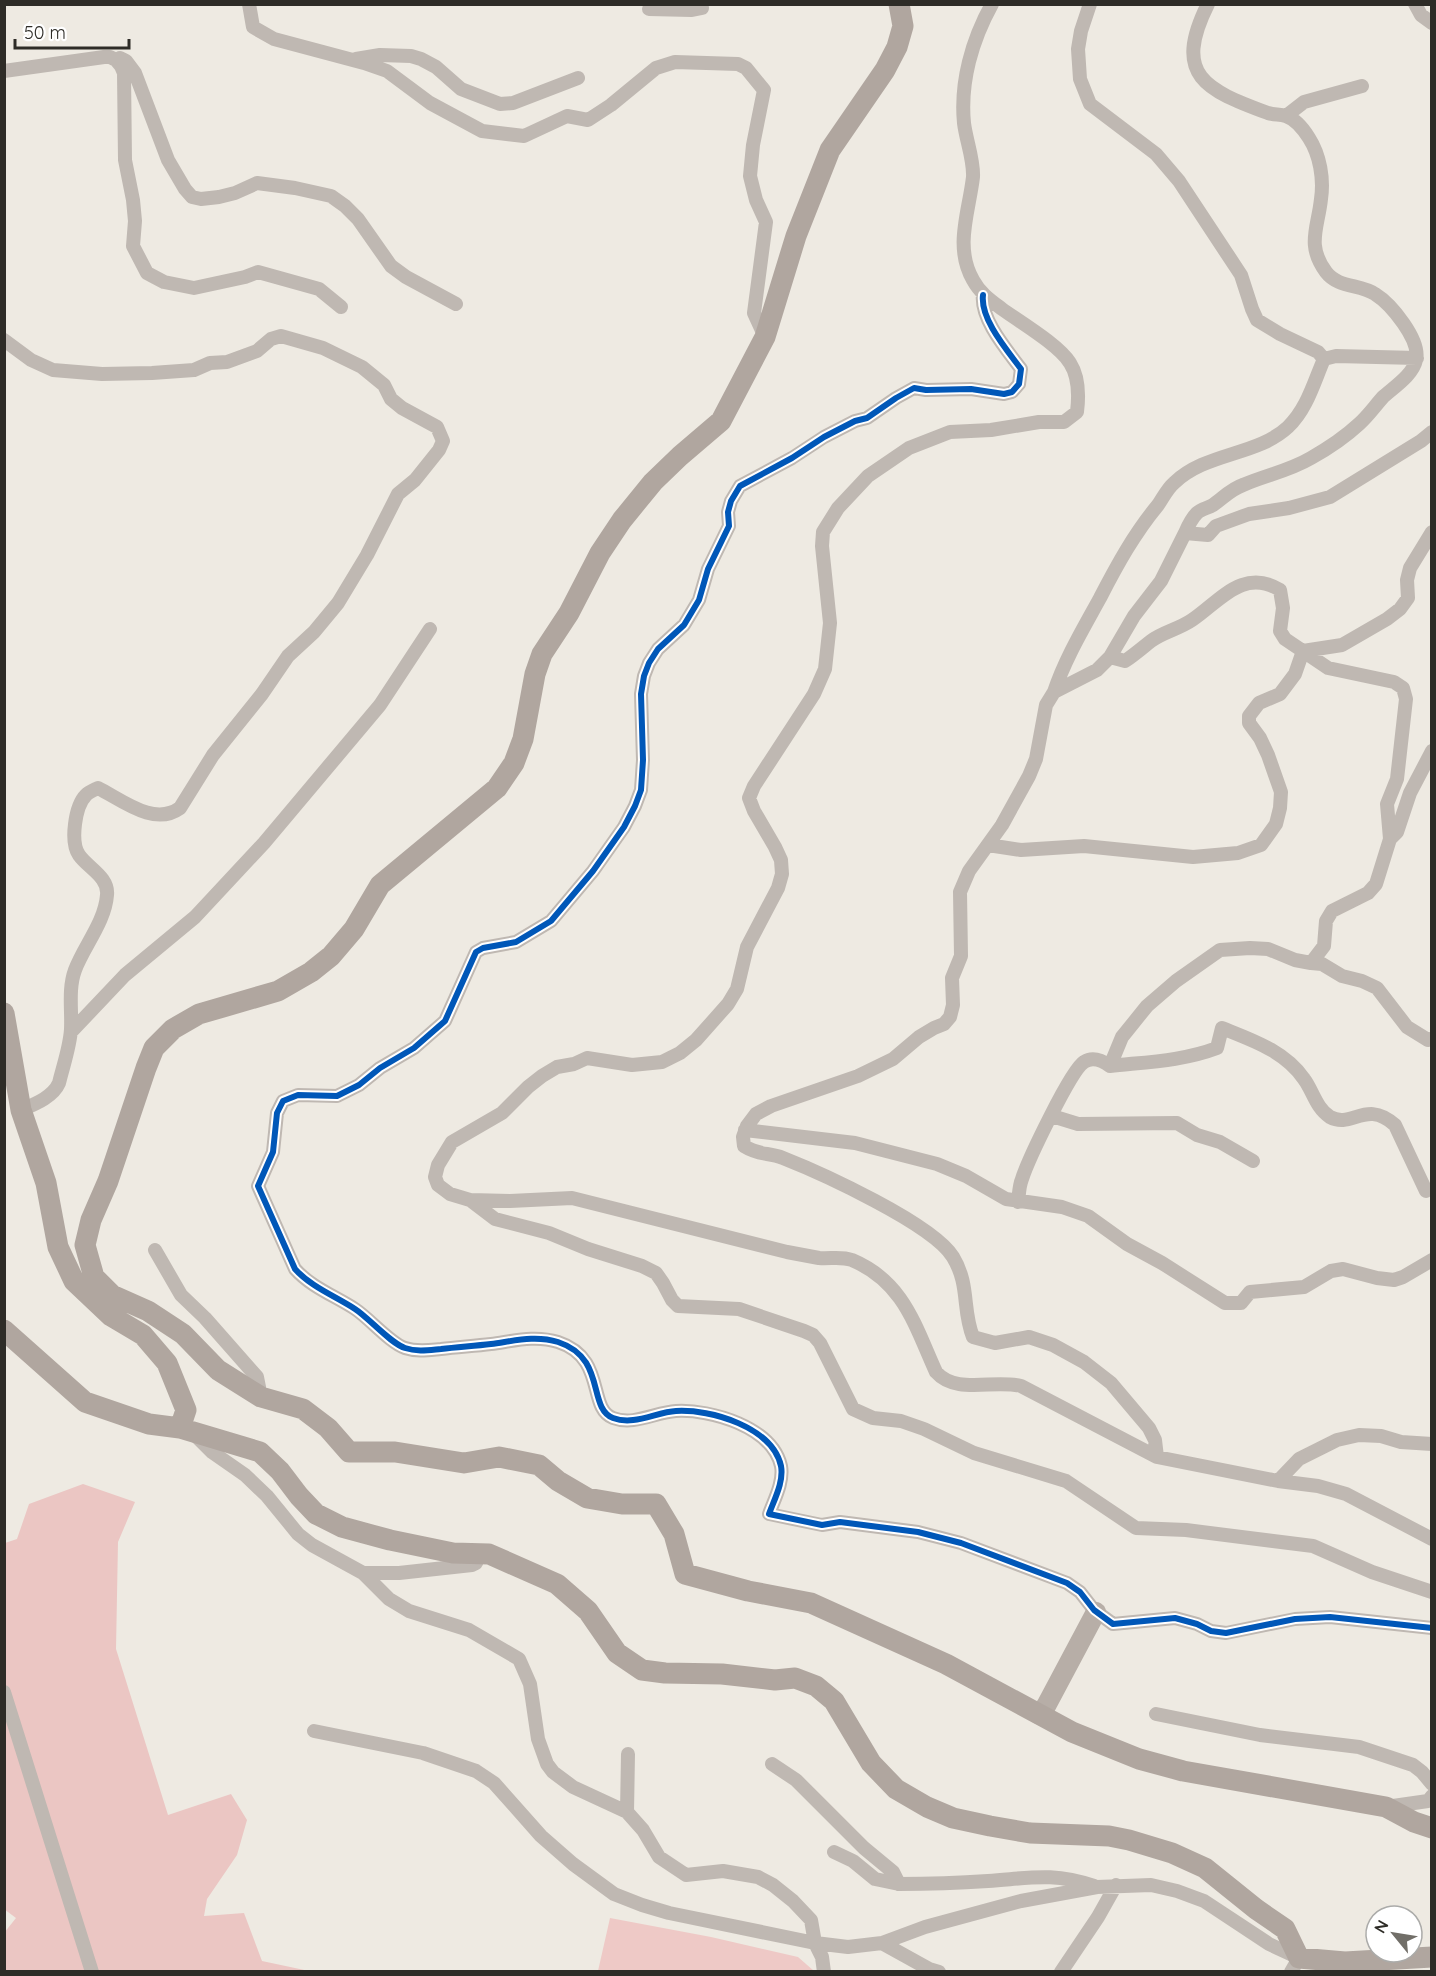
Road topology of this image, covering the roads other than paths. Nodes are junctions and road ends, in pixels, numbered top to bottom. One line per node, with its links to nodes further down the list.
1 (249, 4): 11 (street)
2 (701, 4): 8 (street)
3 (899, 4): 19 (main road)
4 (992, 4): 16 (street)
5 (1090, 4): 21 (street)
6 (1208, 4): 15 (street)
7 (1415, 4): 9 (street)
8 (649, 9)
9 (1431, 23)
10 (116, 60): 12 (street); 17 (street); 18 (street)
11 (351, 60): 13 (street); 19 (street)
12 (4, 71)
13 (578, 78)
14 (1362, 86): 15 (street)
15 (1286, 116): 22 (street)
16 (983, 295): 44 (street); 58 (street)
17 (456, 304)
18 (341, 308)
19 (765, 337): 49 (main road)
20 (4, 340): 36 (street)
21 (1324, 358): 22 (street); 29 (street)
22 (1417, 358): 24 (street)
23 (1431, 432): 24 (street)
24 (1185, 532): 28 (street)
25 (1431, 532): 27 (street)
26 (430, 629): 36 (street)
27 (1303, 651): 28 (street); 32 (street); 33 (street)
28 (1110, 657): 29 (street)
29 (1054, 692): 33 (street)
30 (1431, 751): 31 (street)
31 (1425, 778): 32 (street)
32 (1390, 839): 34 (street)
33 (988, 845): 41 (street)
34 (1311, 963): 37 (street); 38 (street)
35 (4, 1013): 39 (main road)
36 (71, 1032): 39 (street)
37 (1430, 1040)
38 (1110, 1066): 40 (street); 43 (street)
39 (13, 1116): 50 (main road)
40 (1052, 1116): 42 (street); 45 (street)
41 (746, 1130): 45 (street); 52 (street)
42 (1253, 1161)
43 (1426, 1191)
44 (470, 1200): 52 (street); 57 (street)
45 (1018, 1202): 47 (street)
46 (155, 1250): 49 (street)
47 (1431, 1260)
48 (4, 1330): 50 (main road)
49 (261, 1397): 61 (main road)
50 (185, 1429): 55 (main road); 56 (street)
51 (1431, 1444): 53 (street)
52 (1157, 1457): 53 (street)
53 (1278, 1481): 54 (street)
54 (1431, 1539)
55 (480, 1554): 56 (street); 78 (main road)
56 (363, 1573): 69 (street)
57 (1431, 1592)
58 (1096, 1612): 59 (street); 61 (street)
59 (1431, 1628)
60 (4, 1692): 79 (street)
61 (1038, 1714): 68 (main road)
62 (1156, 1714): 66 (street)
63 (314, 1731): 75 (street)
64 (628, 1754): 69 (street)
65 (772, 1764): 72 (street)
66 (1431, 1784)
67 (1430, 1799): 68 (street)
68 (1386, 1807): 70 (main road)
69 (627, 1812): 75 (street)
70 (1431, 1828)
71 (834, 1852): 72 (street)
72 (899, 1884): 74 (street)
73 (1116, 1885): 74 (street); 78 (street); 82 (street)
74 (1097, 1887): 76 (street)
75 (815, 1943): 76 (street); 80 (street)
76 (882, 1943): 81 (street)
77 (1431, 1957): 78 (main road)
78 (1295, 1965)
79 (92, 1971)
80 (824, 1971)
81 (939, 1971)
82 (1061, 1971)

